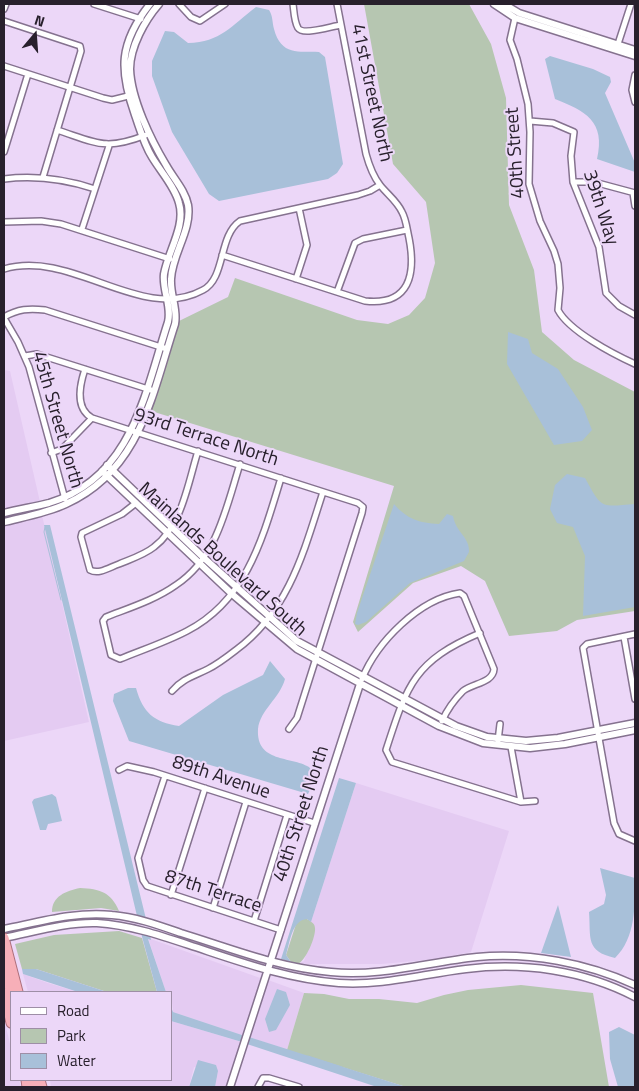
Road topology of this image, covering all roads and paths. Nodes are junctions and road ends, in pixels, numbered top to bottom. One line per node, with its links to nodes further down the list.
1 (6, 4): 12 (street)
2 (94, 4): 14 (street)
3 (150, 4): 14 (street)
4 (159, 4): 14 (street)
5 (179, 4): 6 (street)
6 (225, 4)
7 (293, 4): 16 (street)
8 (337, 4): 16 (street, 41st Street North)
9 (494, 4): 13 (street)
10 (504, 4): 17 (street)
11 (631, 4): 17 (street)
12 (4, 9)
13 (515, 18): 17 (street); 26 (street, 40th Street)
14 (143, 20): 24 (street)
15 (4, 21): 23 (street)
16 (341, 25): 34 (street, 41st Street North)
17 (617, 47): 18 (street); 19 (street)
18 (635, 50)
19 (635, 56)
20 (4, 66): 21 (street)
21 (28, 74): 23 (street); 30 (street)
22 (635, 75): 25 (street)
23 (70, 87): 24 (street); 27 (street)
24 (132, 95): 28 (street)
25 (635, 102)
26 (530, 121): 33 (street, 39th Way); 53 (street, 40th Street)
27 (57, 130): 29 (street); 31 (street)
28 (146, 135): 29 (street); 43 (street); 44 (street)
29 (109, 146): 35 (street)
30 (4, 152)
31 (43, 177): 32 (street); 35 (street)
32 (4, 179)
33 (573, 182): 36 (street); 49 (street, 39th Way)
34 (380, 185): 38 (street); 41 (street, 41st Street North)
35 (95, 189): 40 (street)
36 (634, 193): 37 (street)
37 (635, 206)
38 (299, 208): 42 (street); 46 (street)
39 (4, 222): 40 (street)
40 (82, 230): 43 (street)
41 (407, 230): 47 (street); 47 (street, 41st Street North)
42 (222, 255): 46 (street); 48 (street)
43 (168, 258): 44 (street); 48 (street)
44 (175, 260): 48 (street)
45 (4, 269): 48 (street)
46 (296, 279): 47 (street)
47 (337, 292)
48 (171, 300): 51 (street)
49 (635, 316)
50 (4, 318): 51 (street); 52 (street, 45th Street North)
51 (164, 348): 55 (street)
52 (25, 356): 54 (street); 59 (street, 45th Street North)
53 (635, 364)
54 (84, 369): 55 (street); 56 (street)
55 (150, 390): 57 (street)
56 (92, 418): 57 (street, 93rd Terrace North); 59 (street)
57 (136, 431): 58 (street, 93rd Terrace North); 61 (street)
58 (198, 451): 60 (street, 93rd Terrace North); 71 (street)
59 (51, 453): 66 (street, 45th Street North)
60 (240, 464): 64 (street, 93rd Terrace North); 73 (street)
61 (110, 468): 62 (street); 63 (street); 71 (street, Mainlands Boulevard South)
62 (102, 471): 63 (street, Mainlands Boulevard South); 66 (street)
63 (107, 476): 67 (street, Mainlands Boulevard South); 68 (street)
64 (281, 478): 65 (street, 93rd Terrace North); 74 (street)
65 (323, 492): 75 (street); 79 (street, 93rd Terrace North)
66 (63, 496): 68 (street, 45th Street North); 69 (street)
67 (136, 503): 72 (street, Mainlands Boulevard South); 72 (street)
68 (67, 504): 70 (street)
69 (4, 513)
70 (4, 522)
71 (172, 529): 72 (street); 73 (street, Mainlands Boulevard South)
72 (167, 535): 73 (street, Mainlands Boulevard South)
73 (202, 561): 74 (street, Mainlands Boulevard South); 74 (street)
74 (234, 591): 75 (street, Mainlands Boulevard South)
75 (267, 621): 79 (street, Mainlands Boulevard South); 82 (street)
76 (480, 633): 80 (street, 40th Street North); 84 (street); 85 (street)
77 (635, 634): 78 (street)
78 (624, 636): 83 (street); 90 (street)
79 (317, 656): 80 (street, Mainlands Boulevard South); 81 (street, Mainlands Boulevard South); 88 (street)
80 (363, 677): 81 (street, 40th Street North); 84 (street, Mainlands Boulevard South)
81 (360, 684): 84 (street, Mainlands Boulevard South); 100 (street, 40th Street North)
82 (172, 691)
83 (635, 699)
84 (402, 702): 85 (street, Mainlands Boulevard South); 98 (street)
85 (441, 723): 91 (street, Mainlands Boulevard South)
86 (635, 723): 90 (street, Mainlands Boulevard South)
87 (500, 724): 91 (street)
88 (289, 729)
89 (635, 730): 90 (street, Mainlands Boulevard South)
90 (597, 734): 91 (street, Mainlands Boulevard South); 92 (street, Mainlands Boulevard South); 101 (street)
91 (498, 743): 92 (street, Mainlands Boulevard South)
92 (510, 747): 98 (street)
93 (119, 770): 94 (street, 89th Avenue)
94 (165, 776): 95 (street, 89th Avenue); 102 (street, 87th Terrace)
95 (205, 788): 97 (street, 89th Avenue); 102 (street)
96 (535, 801): 98 (street)
97 (246, 802): 99 (street, 89th Avenue); 103 (street)
98 (521, 802)
99 (287, 815): 100 (street, 89th Avenue); 105 (street)
100 (314, 823): 108 (street, 40th Street North)
101 (635, 841)
102 (171, 895): 103 (street, 87th Terrace)
103 (213, 908): 105 (street, 87th Terrace)
104 (122, 916): 106 (street); 107 (street); 110 (street)
105 (254, 921): 108 (street, 87th Terrace)
106 (121, 926): 109 (street); 112 (street)
107 (4, 929)
108 (281, 930): 110 (street, 40th Street North)
109 (4, 938): 117 (highway)
110 (272, 962): 112 (street, 40th Street North); 113 (street)
111 (4, 963): 116 (highway)
112 (268, 971): 114 (street); 121 (street, 40th Street North)
113 (378, 972): 114 (street); 115 (street)
114 (379, 982): 119 (street)
115 (635, 985)
116 (10, 991)
117 (18, 991)
118 (4, 993): 120 (highway)
119 (635, 997)
120 (10, 1019)
121 (230, 1087)
122 (258, 1087): 123 (street)
123 (299, 1087)

